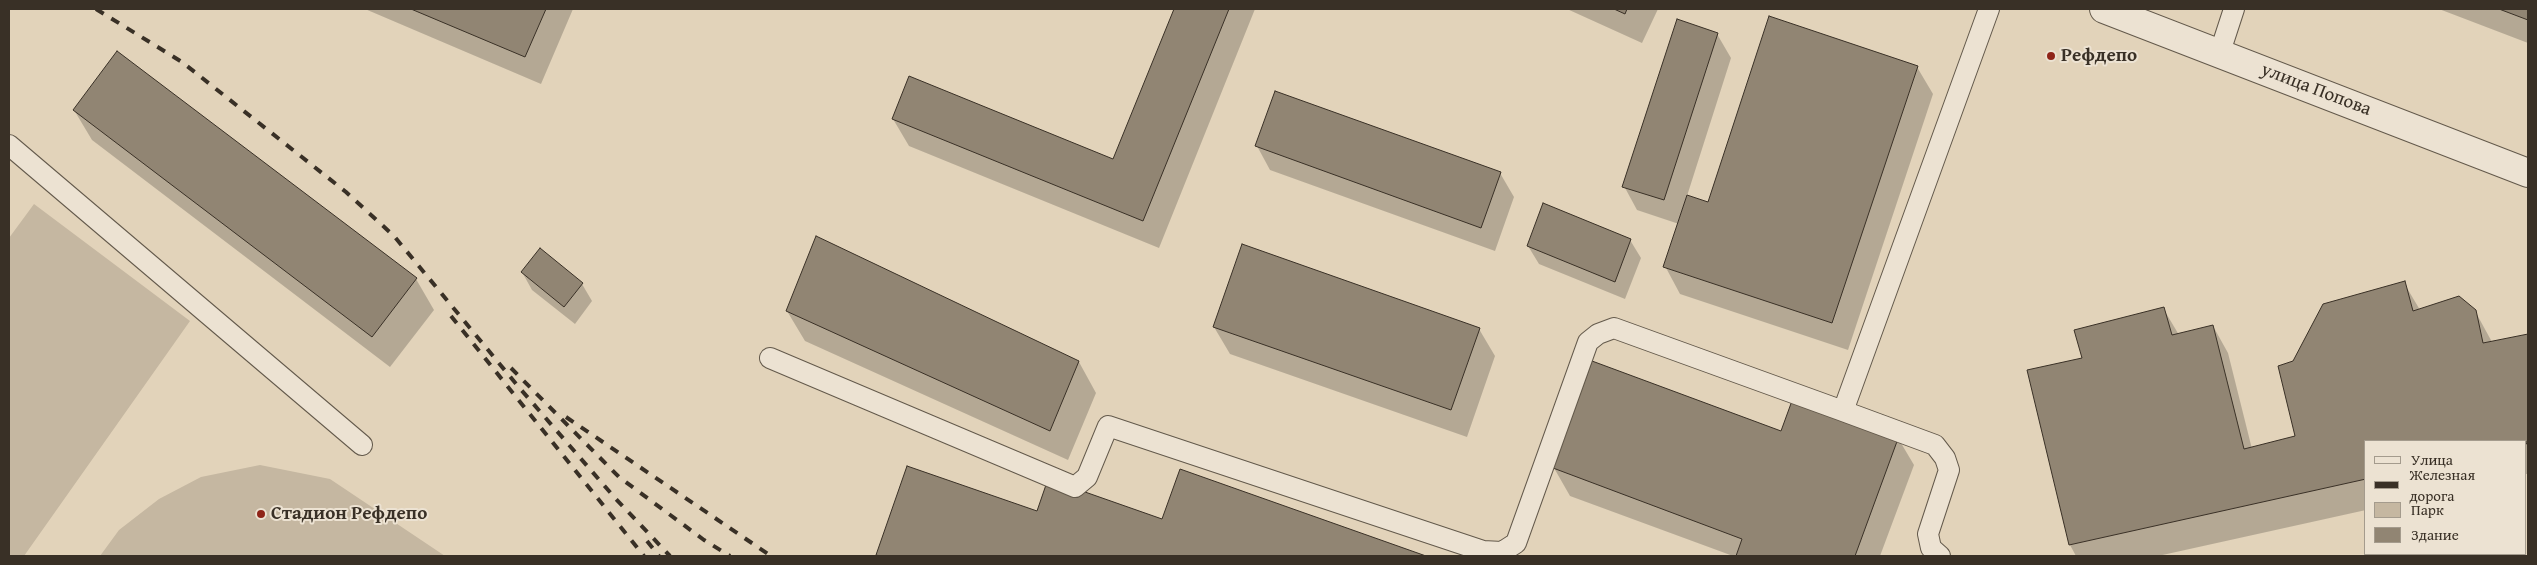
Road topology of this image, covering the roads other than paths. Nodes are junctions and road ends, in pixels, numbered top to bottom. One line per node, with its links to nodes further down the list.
1 (1989, 9): 8 (lane)
2 (2104, 9): 4 (street, улица Попова)
3 (2234, 9): 4 (lane)
4 (2220, 52): 6 (street, улица Попова)
5 (9, 145): 9 (lane)
6 (2528, 173)
7 (770, 358): 8 (lane)
8 (1843, 411): 10 (lane)
9 (362, 445)
10 (1940, 556)

